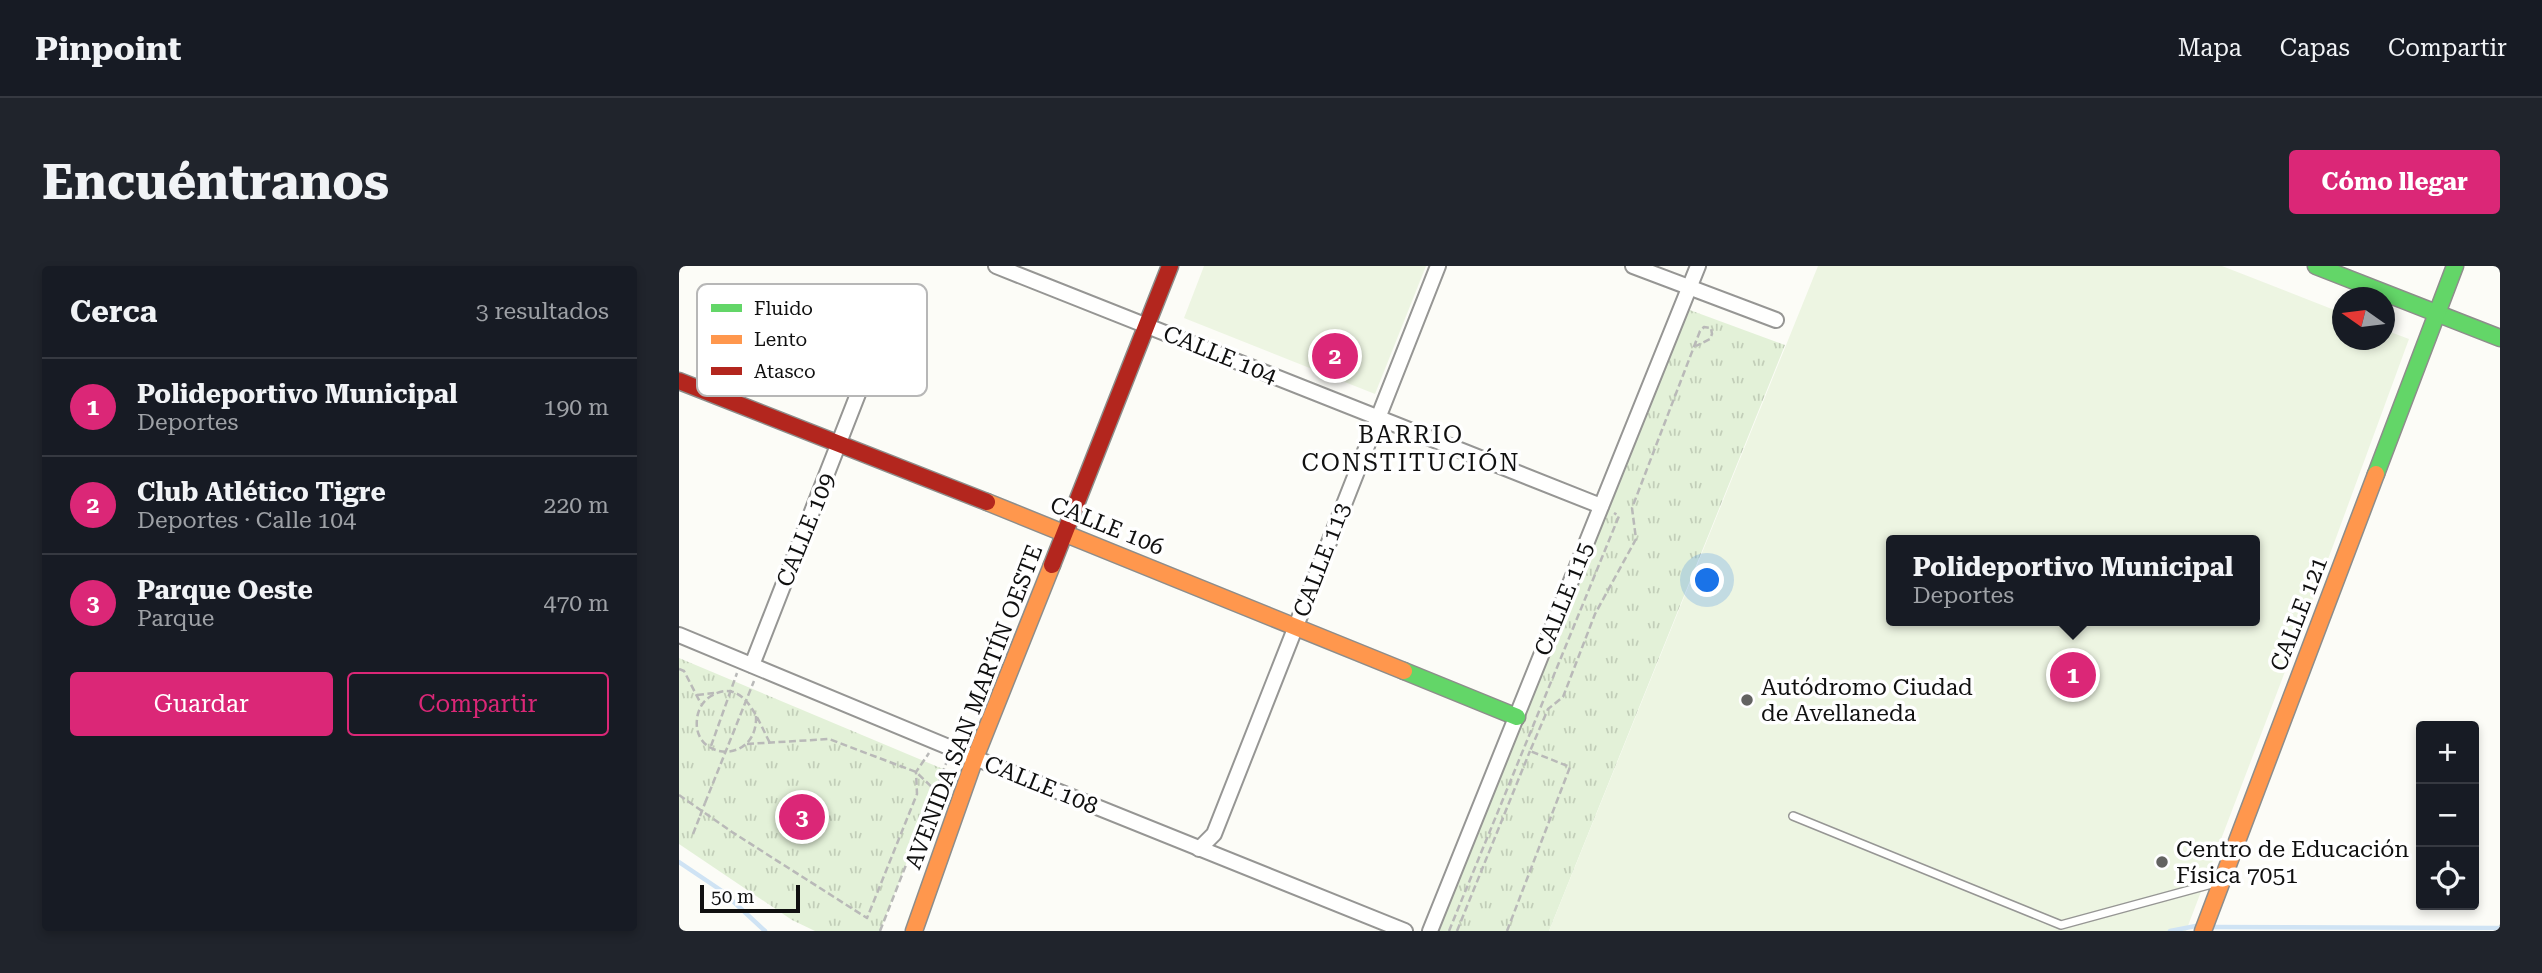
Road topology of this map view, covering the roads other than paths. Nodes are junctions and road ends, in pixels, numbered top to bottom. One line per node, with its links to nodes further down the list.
1 (996, 266): 11 (street, CALLE 104)
2 (1170, 266): 11 (street, AVENIDA SAN MARTÍN OESTE)
3 (1439, 266): 17 (street, CALLE 113)
4 (1633, 266): 8 (street)
5 (1698, 266): 8 (street, CALLE 115)
6 (2316, 266): 9 (street)
7 (2455, 266): 9 (street, CALLE 121)
8 (1689, 288): 10 (street); 19 (street, CALLE 115)
9 (2436, 313): 12 (street); 28 (street, CALLE 121)
10 (1776, 320)
11 (1146, 325): 17 (street, CALLE 104); 20 (street, AVENIDA SAN MARTÍN OESTE)
12 (2500, 338)
13 (679, 381): 14 (street, CALLE 106)
14 (697, 388)
15 (716, 396): 18 (street, CALLE 106)
16 (857, 396): 18 (street, CALLE 109)
17 (1378, 418): 19 (street, CALLE 104); 21 (street, CALLE 113)
18 (839, 445): 20 (street, CALLE 106); 23 (street, CALLE 109)
19 (1601, 506): 24 (street, CALLE 115)
20 (1065, 533): 21 (street, CALLE 106); 25 (street, AVENIDA SAN MARTÍN OESTE)
21 (1296, 627): 24 (street, CALLE 106); 27 (street, CALLE 113)
22 (679, 635): 23 (street, CALLE 108)
23 (751, 665): 25 (street, CALLE 108)
24 (1517, 717): 31 (street, CALLE 115)
25 (975, 758): 27 (street, CALLE 108); 29 (street, AVENIDA SAN MARTÍN OESTE)
26 (1793, 816): 28 (lane)
27 (1199, 849): 30 (street, CALLE 108)
28 (2223, 881): 32 (street, CALLE 121)
29 (913, 931)
30 (1405, 931)
31 (1430, 931)
32 (2203, 931)

